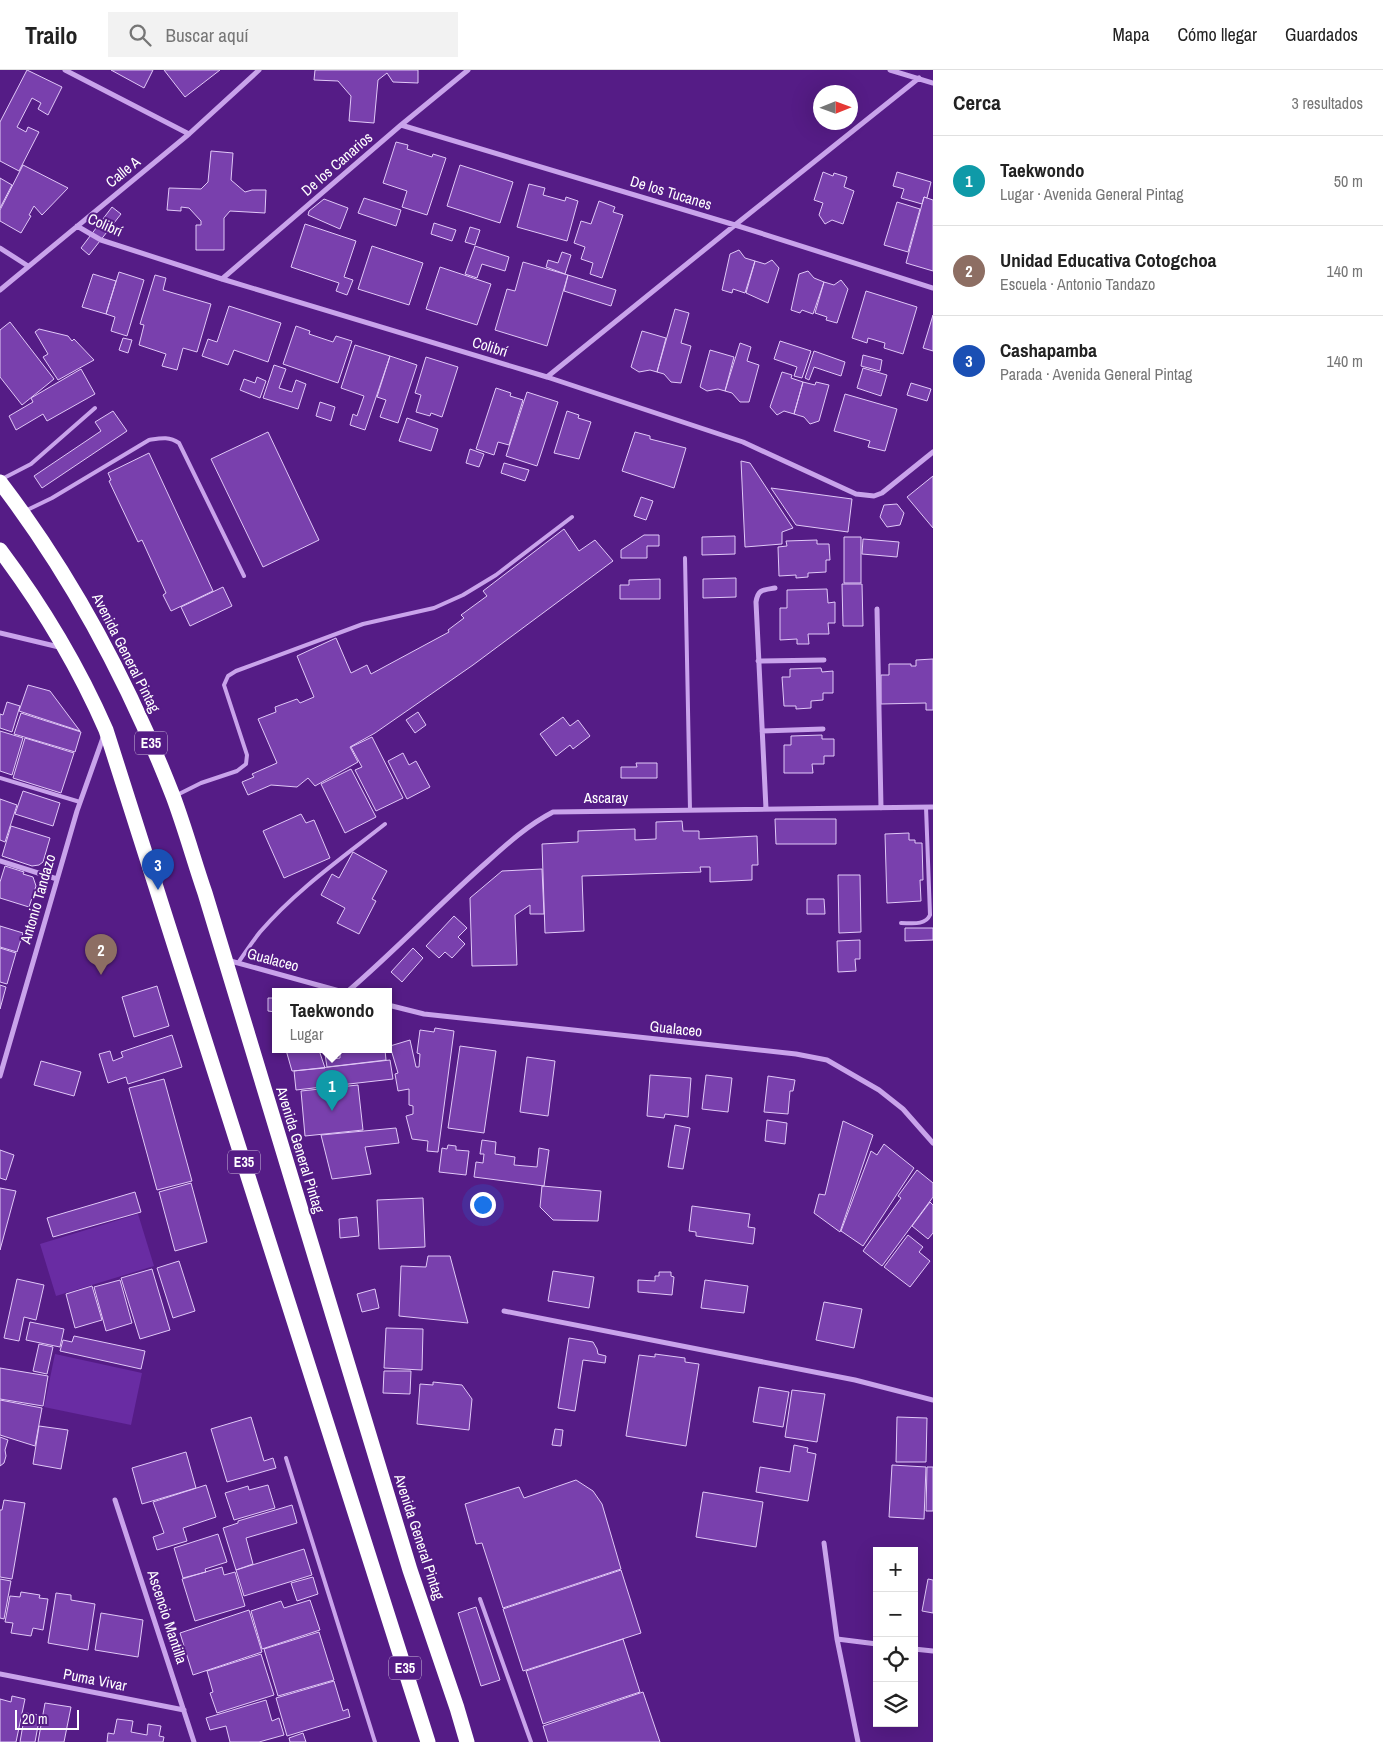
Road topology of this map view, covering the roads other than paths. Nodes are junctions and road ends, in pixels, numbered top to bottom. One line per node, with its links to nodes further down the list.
1 (65, 70): 8 (street)
2 (259, 70): 8 (street, Calle A)
3 (468, 70): 7 (street, De los Canarios)
4 (890, 70): 5 (street)
5 (918, 78): 6 (street); 9 (street)
6 (933, 83)
7 (401, 126): 9 (street, De los Tucanes); 13 (street, De los Canarios)
8 (189, 134): 10 (street, Calle A)
9 (735, 224): 14 (street, De los Tucanes); 16 (street)
10 (77, 226): 12 (street, Calle A); 13 (street, Colibrí)
11 (0, 248): 12 (street)
12 (28, 266): 15 (street, Calle A)
13 (222, 279): 16 (street, Colibrí)
14 (933, 288)
15 (0, 290)
16 (547, 377): 18 (street, Colibrí)
17 (94, 408): 19 (lane)
18 (933, 452)
19 (0, 481): 20 (highway, Avenida General Pintag / E35)
20 (23, 512): 24 (lane); 35 (highway, Avenida General Pintag / E35)
21 (572, 517): 35 (lane)
22 (0, 550): 28 (highway, E35)
23 (685, 558): 41 (lane)
24 (244, 576)
25 (775, 588): 30 (street)
26 (877, 608): 39 (street)
27 (0, 633): 28 (street)
28 (64, 648): 32 (highway, E35)
29 (824, 660): 30 (street)
30 (758, 661): 33 (street)
31 (823, 729): 33 (street)
32 (106, 730): 36 (street, Antonio Tandazo); 66 (highway, E35)
33 (762, 731): 40 (street)
34 (0, 778): 36 (lane)
35 (173, 797): 46 (highway, Avenida General Pintag / E35)
36 (80, 802): 44 (street, Antonio Tandazo)
37 (926, 807): 38 (street, Ascaray); 39 (street, Ascaray); 45 (lane)
38 (933, 807)
39 (881, 808): 40 (street, Ascaray)
40 (766, 809): 41 (street, Ascaray)
41 (690, 810): 48 (street, Ascaray)
42 (385, 824): 46 (lane)
43 (0, 861): 44 (street)
44 (57, 880): 50 (street, Antonio Tandazo)
45 (901, 923)
46 (231, 961): 47 (street, Gualaceo); 67 (highway, Avenida General Pintag / E35)
47 (330, 988)
48 (349, 988)
49 (392, 1006): 51 (street, Gualaceo)
50 (0, 1076)
51 (933, 1143)
52 (504, 1311): 53 (street)
53 (933, 1400)
54 (286, 1458): 65 (lane)
55 (115, 1500): 63 (street, Ascencio Mantilla)
56 (824, 1543): 58 (street)
57 (480, 1599): 68 (lane)
58 (837, 1639): 59 (street); 69 (street)
59 (873, 1644)
60 (918, 1649): 61 (street)
61 (933, 1651)
62 (0, 1674): 63 (street, Puma Vivar)
63 (184, 1710): 64 (street, Ascencio Mantilla)
64 (194, 1742)
65 (375, 1742)
66 (428, 1742)
67 (467, 1742)
68 (531, 1742)
69 (858, 1742)

